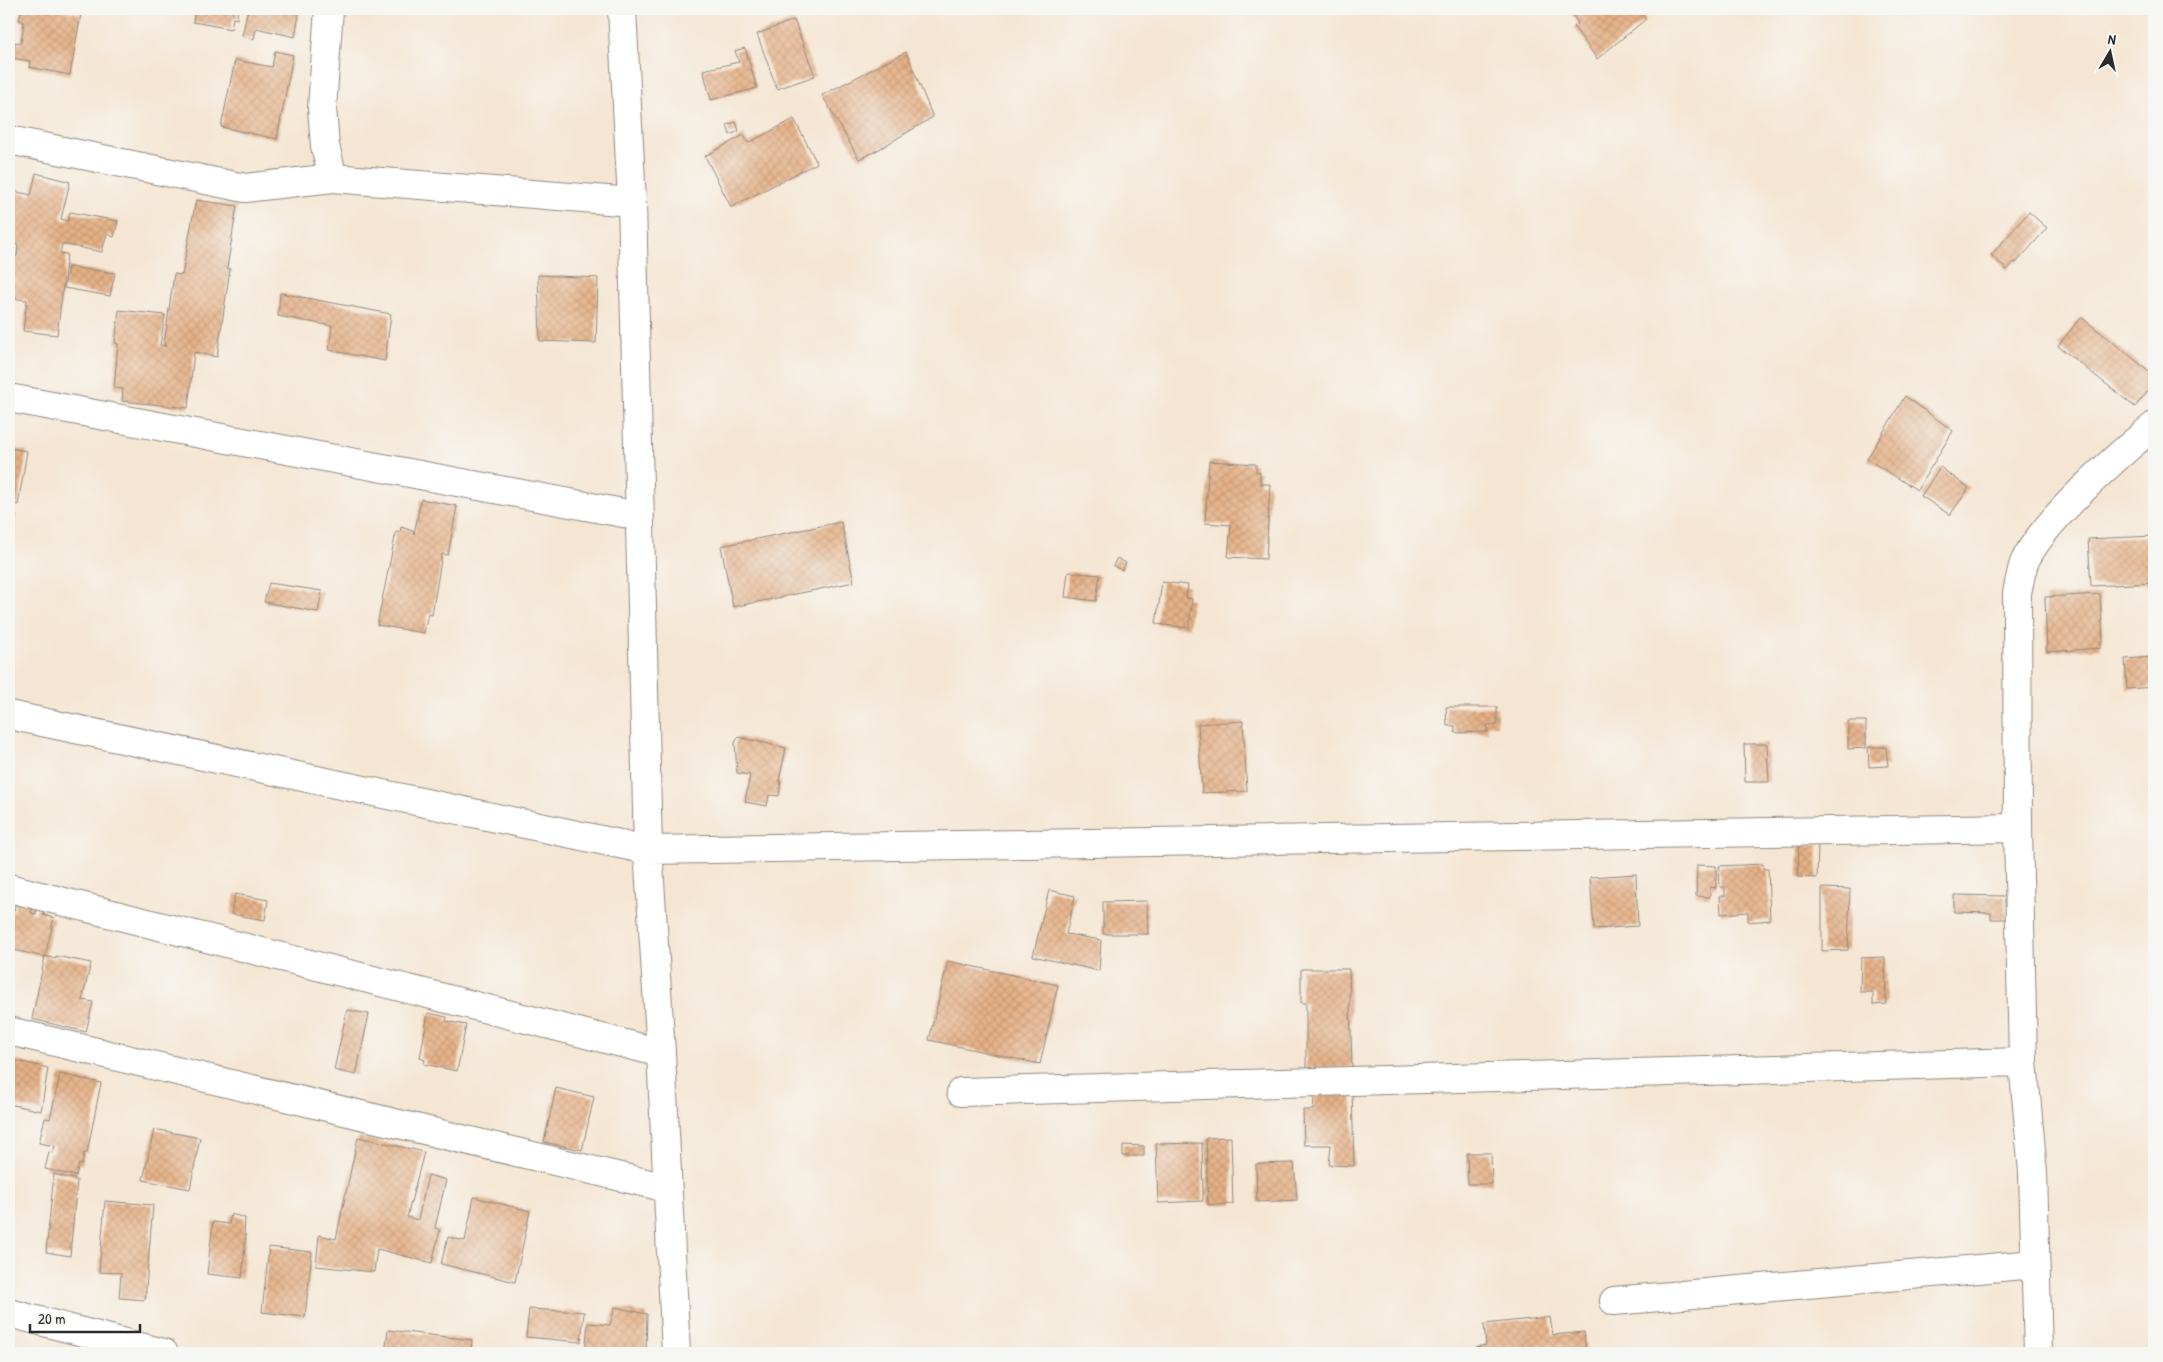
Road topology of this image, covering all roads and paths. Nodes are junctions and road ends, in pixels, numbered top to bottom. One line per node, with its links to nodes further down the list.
1 (330, 9): 4 (street)
2 (622, 9): 5 (street)
3 (9, 140): 4 (street)
4 (333, 178): 5 (street)
5 (632, 202): 8 (street)
6 (9, 398): 8 (street)
7 (2154, 426): 10 (street)
8 (639, 516): 11 (street)
9 (9, 715): 11 (street)
10 (2018, 828): 11 (street); 15 (street)
11 (648, 850): 14 (street)
12 (9, 888): 14 (street)
13 (9, 1031): 17 (street)
14 (661, 1053): 17 (street)
15 (2023, 1062): 16 (street); 18 (street)
16 (960, 1092)
17 (667, 1188): 22 (street)
18 (2035, 1264): 19 (street); 23 (street)
19 (1614, 1301)
20 (9, 1313): 21 (street)
21 (164, 1353)
22 (676, 1353)
23 (2038, 1353)

